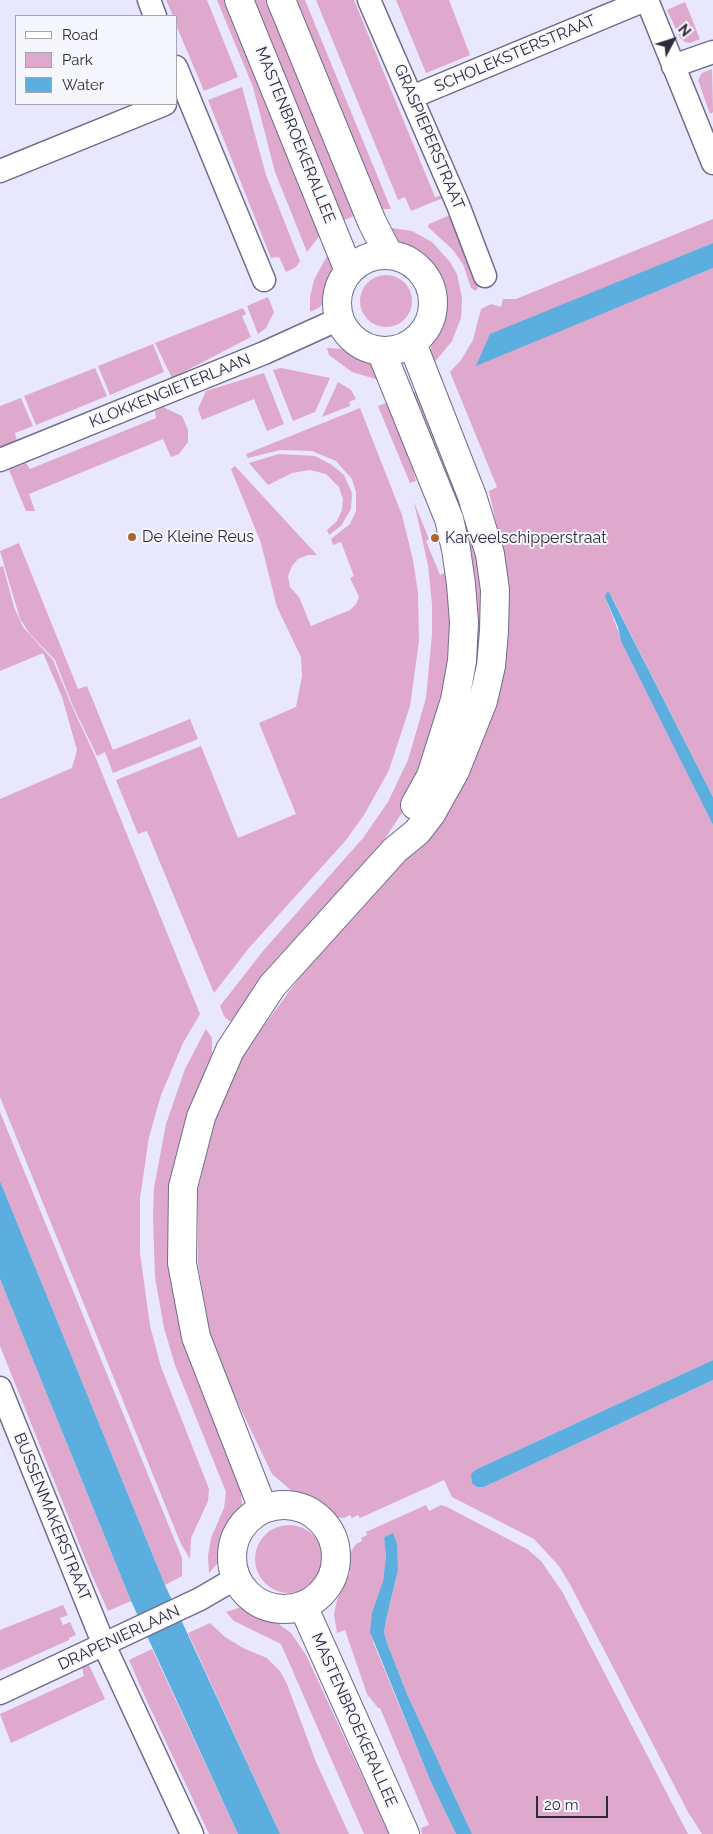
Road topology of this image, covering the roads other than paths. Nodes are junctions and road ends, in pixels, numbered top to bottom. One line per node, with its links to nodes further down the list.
1 (149, 0): 6 (street)
2 (239, 0): 16 (main road, MASTENBROEKERALLEE)
3 (281, 0): 15 (main road)
4 (369, 0): 11 (street, GRASPIEPERSTRAAT)
5 (646, 0): 8 (street); 11 (street, SCHOLEKSTERSTRAAT)
6 (156, 15)
7 (713, 52): 8 (street)
8 (674, 66): 13 (street)
9 (178, 77): 10 (street)
10 (182, 97): 18 (street)
11 (412, 97): 17 (street, GRASPIEPERSTRAAT)
12 (163, 105): 14 (street)
13 (713, 163)
14 (0, 171)
15 (389, 255): 16 (main road); 20 (main road)
16 (349, 271): 19 (main road)
17 (485, 276)
18 (264, 280)
19 (339, 319): 21 (main road); 22 (street, KLOKKENGIETERLAAN)
20 (412, 343): 21 (main road); 23 (main road)
21 (380, 351): 23 (main road)
22 (0, 460)
23 (395, 850): 25 (main road)
24 (0, 1388): 28 (street, BUSSENMAKERSTRAAT)
25 (263, 1509): 26 (main road); 27 (main road)
26 (236, 1578): 27 (main road); 28 (street, DRAPENIERLAAN)
27 (304, 1606): 31 (main road, MASTENBROEKERALLEE)
28 (104, 1645): 29 (street, DRAPENIERLAAN); 30 (street, BUSSENMAKERSTRAAT)
29 (0, 1694)
30 (192, 1834)
31 (405, 1834)

